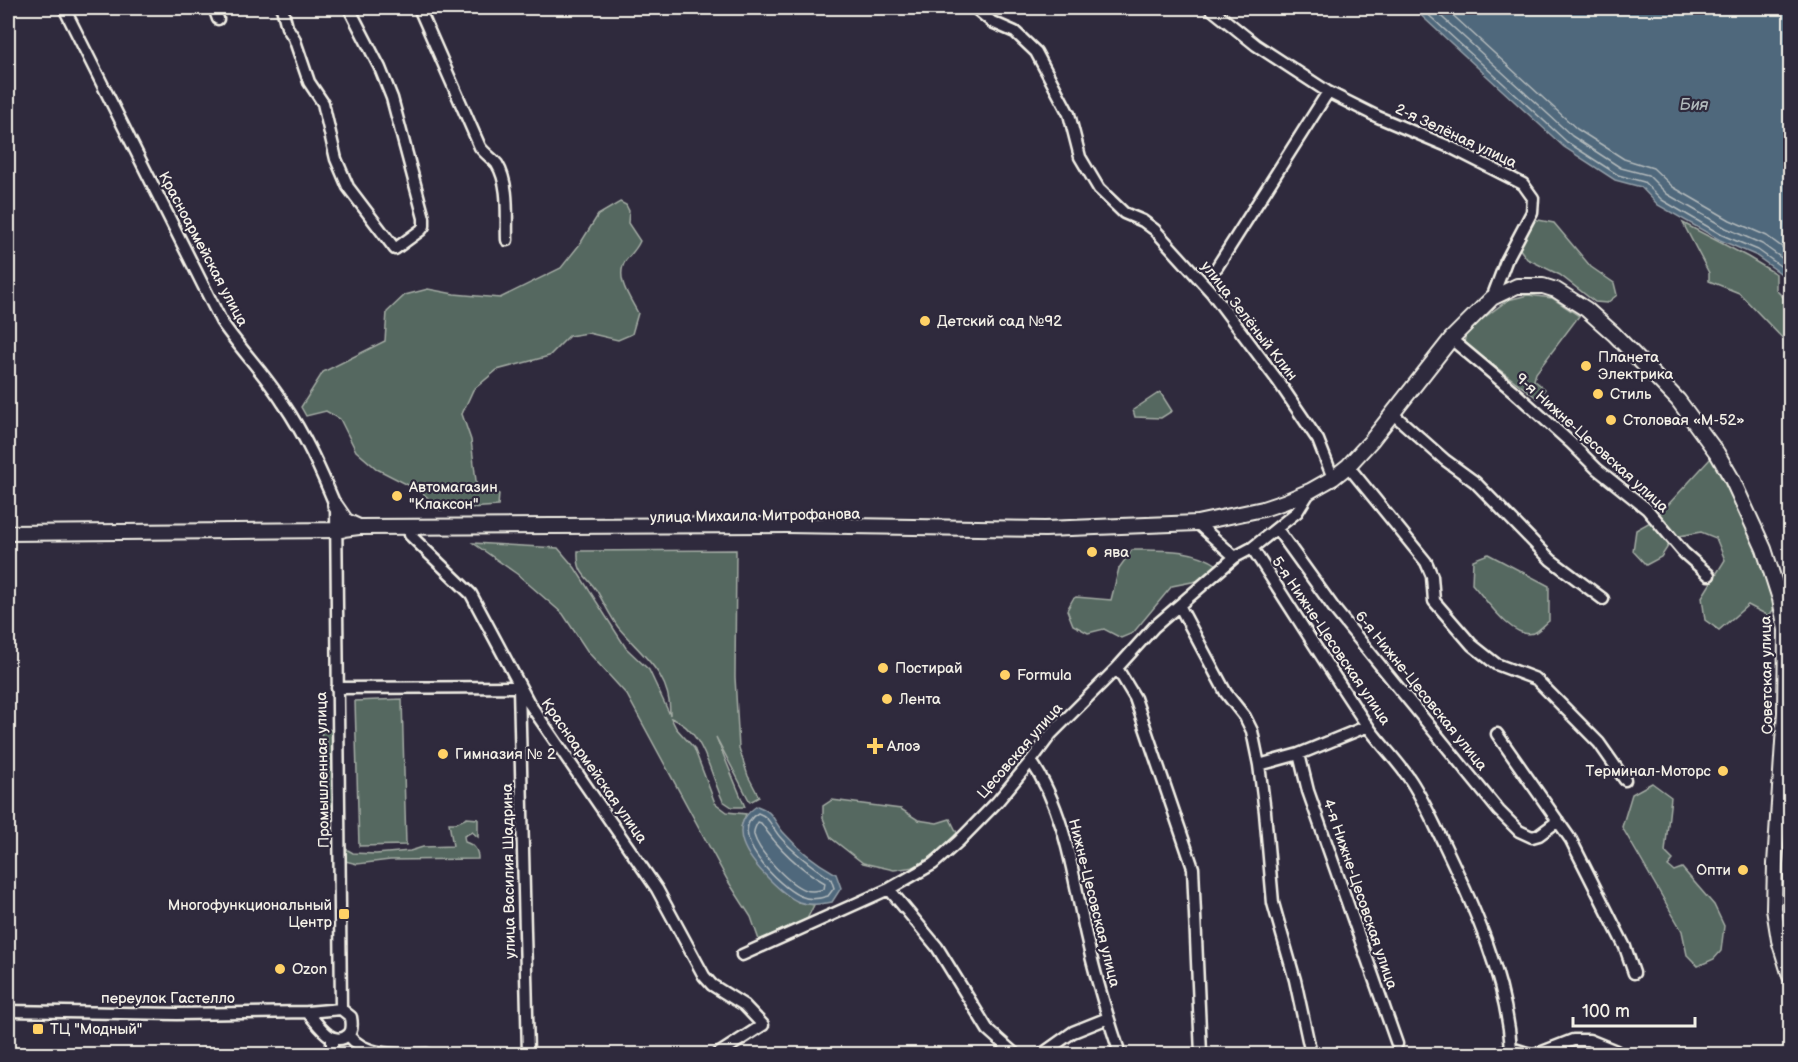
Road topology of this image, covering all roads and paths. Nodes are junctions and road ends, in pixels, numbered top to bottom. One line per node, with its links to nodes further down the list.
1 (64, 8): 18 (street, Красноармейская улица)
2 (214, 8): 8 (street)
3 (282, 8): 4 (street)
4 (349, 8)
5 (419, 8): 10 (street)
6 (975, 8): 16 (street, улица Зелёный Клин)
7 (1210, 8): 9 (street, 2-я Зелёная улица)
8 (218, 19)
9 (1328, 92): 11 (street); 12 (street, 2-я Зелёная улица)
10 (507, 240)
11 (1217, 267)
12 (1492, 298): 13 (main road, Советская улица); 45 (main road, Советская улица)
13 (1451, 339): 14 (main road, улица Михаила Митрофанова); 29 (street, 9-я Нижне-Цесовская улица)
14 (1392, 412): 15 (main road, улица Михаила Митрофанова); 30 (street)
15 (1348, 466): 16 (main road, улица Михаила Митрофанова); 40 (street)
16 (1333, 478): 17 (main road, улица Михаила Митрофанова)
17 (1310, 491): 19 (main road, улица Михаила Митрофанова); 22 (street, Цесовская улица)
18 (335, 505): 21 (main road); 23 (street, Красноармейская улица)
19 (1197, 523): 24 (main road, улица Михаила Митрофанова); 28 (street)
20 (8, 526): 26 (main road, улица Михаила Митрофанова)
21 (358, 527): 23 (main road, улица Михаила Митрофанова); 24 (main road, улица Михаила Митрофанова)
22 (1277, 529): 27 (street, Цесовская улица); 41 (street, 6-я Нижне-Цесовская улица)
23 (335, 530): 24 (main road, улица Михаила Митрофанова); 26 (main road, улица Михаила Митрофанова); 34 (street, Промышленная улица)
24 (409, 530): 33 (street, Красноармейская улица)
25 (8, 532): 26 (main road, улица Михаила Митрофанова)
26 (118, 532)
27 (1252, 548): 28 (street, Цесовская улица); 35 (street, 5-я Нижне-Цесовская улица)
28 (1235, 557): 31 (street, Цесовская улица)
29 (1709, 575)
30 (1603, 599)
31 (1180, 607): 32 (street, Цесовская улица); 39 (street)
32 (1117, 668): 38 (street, Цесовская улица); 61 (street)
33 (519, 687): 34 (street); 56 (street, улица Василия Шадрина); 57 (street, Красноармейская улица)
34 (337, 688): 46 (street, Промышленная улица)
35 (1368, 726): 37 (street); 53 (street, 5-я Нижне-Цесовская улица)
36 (1497, 734): 41 (street)
37 (1299, 753): 39 (street); 52 (street, 4-я Нижне-Цесовская улица)
38 (1031, 761): 42 (street, Цесовская улица); 49 (street, Нижне-Цесовская улица)
39 (1259, 765): 62 (street)
40 (1625, 780)
41 (1558, 821): 44 (street)
42 (889, 889): 43 (street, Цесовская улица); 58 (street)
43 (742, 955)
44 (1634, 973)
45 (1791, 976)
46 (337, 1009): 48 (street, переулок Гастелло); 50 (street); 51 (street)
47 (8, 1011): 48 (street, переулок Гастелло)
48 (307, 1012): 50 (street)
49 (1108, 1018): 59 (street); 60 (street, Нижне-Цесовская улица)
50 (322, 1028): 51 (street)
51 (340, 1038): 54 (street); 55 (street)
52 (1397, 1044)
53 (1511, 1048): 63 (street); 64 (street)
54 (332, 1054)
55 (427, 1054)
56 (528, 1054)
57 (718, 1054)
58 (1015, 1054)
59 (1042, 1054)
60 (1120, 1054)
61 (1201, 1054)
62 (1311, 1054)
63 (1498, 1054)
64 (1530, 1054)
65 (1537, 1054): 66 (street)
66 (1619, 1054)

